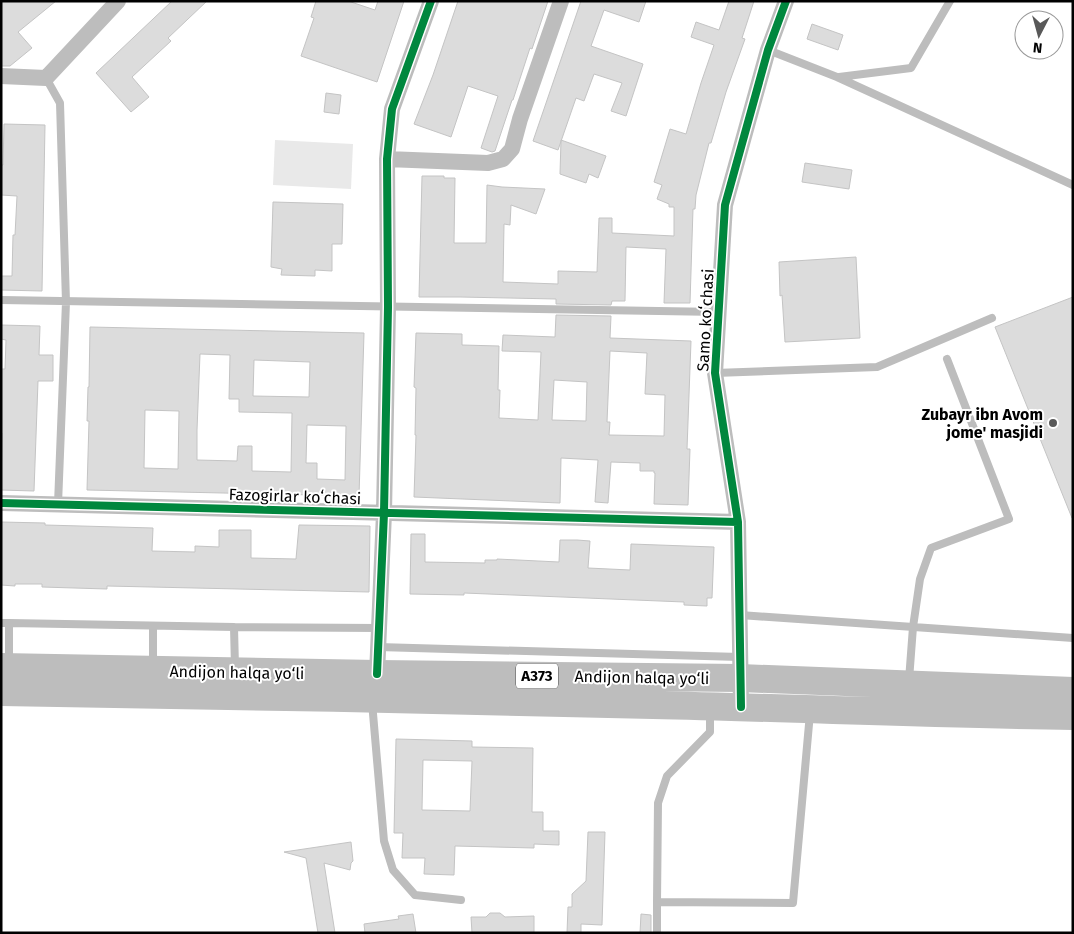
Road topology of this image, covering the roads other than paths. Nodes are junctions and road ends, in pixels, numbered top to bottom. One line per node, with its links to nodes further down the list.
1 (118, 1): 9 (street)
2 (431, 1): 10 (street)
3 (561, 1): 10 (street)
4 (786, 1): 6 (street, Samo koʻchasi)
5 (950, 1): 8 (lane)
6 (768, 50): 8 (lane); 15 (street, Samo koʻchasi)
7 (1, 76): 9 (street)
8 (837, 77): 11 (lane)
9 (46, 78): 13 (lane)
10 (387, 160): 14 (street)
11 (1073, 185)
12 (1, 300): 13 (lane)
13 (66, 302): 14 (lane); 20 (lane)
14 (388, 307): 15 (lane); 21 (street)
15 (719, 312): 18 (street, Samo koʻchasi)
16 (992, 318): 18 (lane)
17 (947, 360): 27 (lane)
18 (715, 373): 22 (street, Samo koʻchasi)
19 (1, 503): 20 (street, Fazogirlar koʻchasi)
20 (58, 504): 21 (street, Fazogirlar koʻchasi)
21 (384, 513): 22 (street, Fazogirlar koʻchasi); 28 (street)
22 (738, 522): 23 (street, Samo koʻchasi)
23 (740, 615): 27 (lane); 31 (street, Samo koʻchasi)
24 (5, 623): 25 (lane); 34 (lane)
25 (153, 626): 26 (lane); 32 (lane)
26 (234, 627): 28 (lane); 33 (lane)
27 (912, 627): 29 (lane); 35 (lane)
28 (379, 628): 30 (street)
29 (1073, 638)
30 (378, 647): 31 (lane); 36 (street)
31 (740, 667): 35 (highway, Andijon halqa yo‘li / A373); 36 (highway, Andijon halqa yo‘li / A373); 39 (street, Samo koʻchasi)
32 (153, 670): 33 (highway, Andijon halqa yo‘li / A373); 34 (highway, Andijon halqa yo‘li / A373)
33 (235, 672): 36 (highway, Andijon halqa yo‘li / A373)
34 (4, 676): 36 (highway, Andijon halqa yo‘li / A373)
35 (908, 685): 37 (highway, Andijon halqa yo‘li / A373)
36 (375, 686): 38 (highway, Andijon halqa yo‘li / A373); 42 (lane)
37 (1073, 691)
38 (710, 706): 39 (highway, Andijon halqa yo‘li / A373); 43 (lane)
39 (741, 707): 40 (highway, Andijon halqa yo‘li / A373)
40 (810, 709): 41 (highway, Andijon halqa yo‘li / A373); 43 (lane)
41 (1073, 716)
42 (461, 900)
43 (657, 902): 44 (lane)
44 (657, 933)

